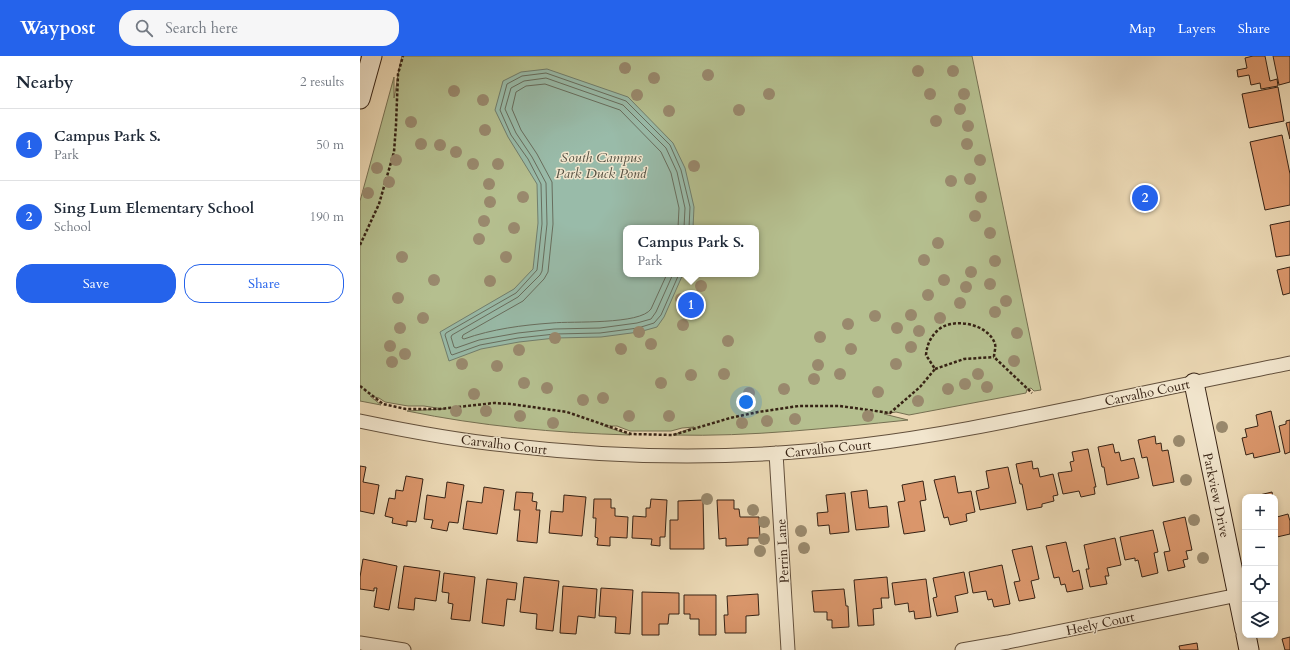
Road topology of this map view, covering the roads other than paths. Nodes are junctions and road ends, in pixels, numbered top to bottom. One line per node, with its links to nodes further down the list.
1 (372, 56): 2 (street)
2 (360, 99)
3 (1290, 363): 4 (street, Carvalho Court)
4 (1194, 383): 6 (street, Carvalho Court); 7 (street, Parkview Drive)
5 (360, 421): 6 (street, Carvalho Court)
6 (776, 453): 12 (street, Perrin Lane)
7 (1238, 595): 8 (street, Parkview Drive); 13 (street, Heely Court)
8 (1242, 615)
9 (1247, 638): 14 (street)
10 (360, 643): 11 (street)
11 (404, 650)
12 (788, 650)
13 (962, 650)
14 (1249, 650)

